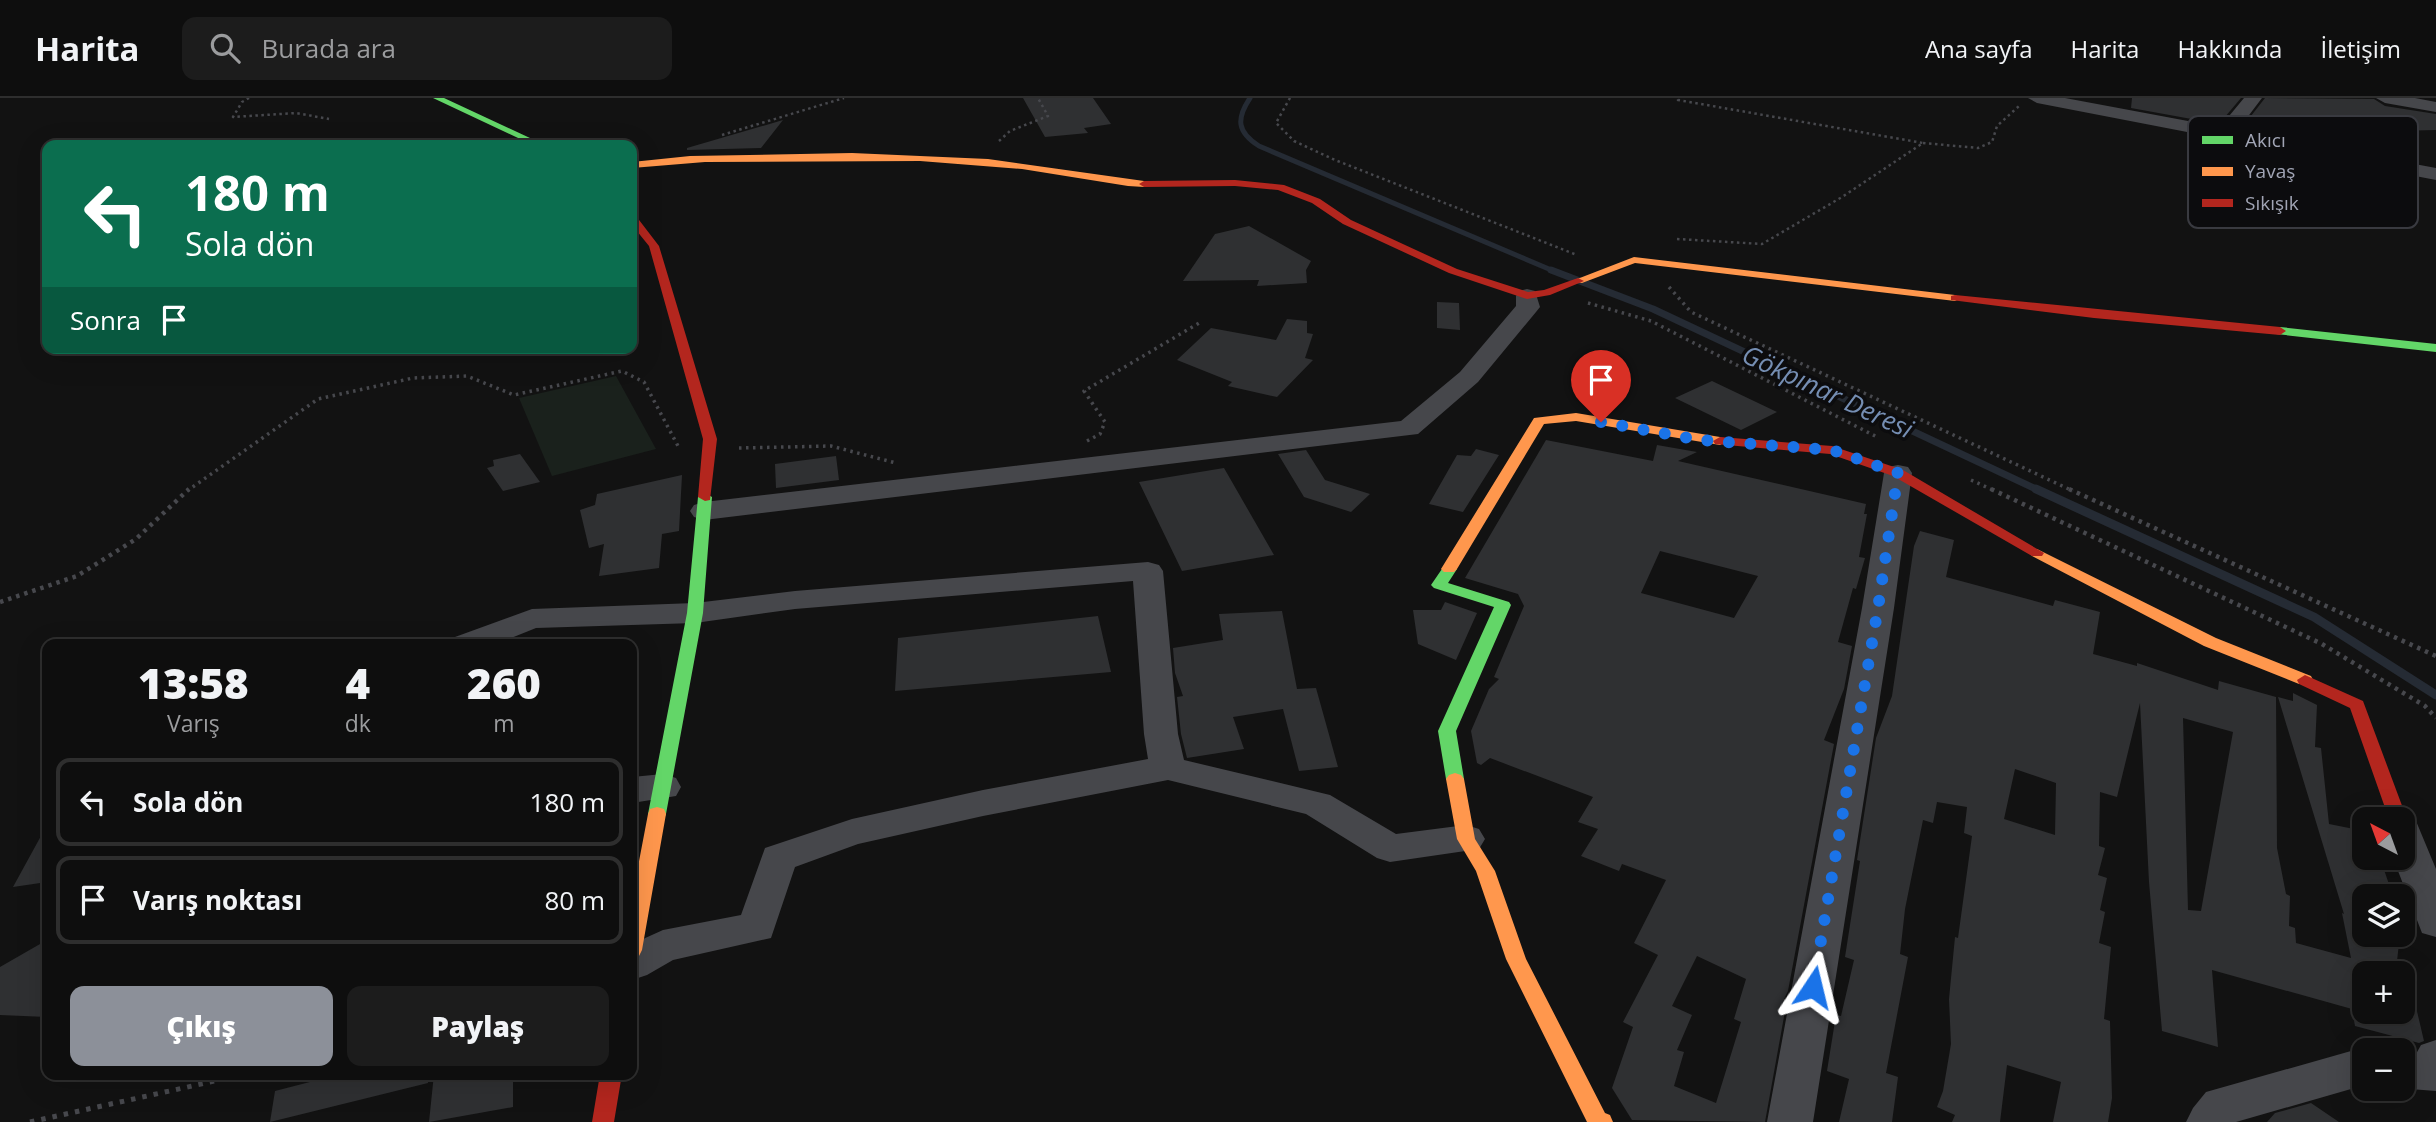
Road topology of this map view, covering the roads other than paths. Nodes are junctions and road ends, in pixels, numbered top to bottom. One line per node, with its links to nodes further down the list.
1 (437, 98): 10 (street)
2 (2141, 98): 7 (street)
3 (2249, 98): 8 (street)
4 (2385, 98): 6 (street)
5 (2029, 101): 9 (street)
6 (2436, 107)
7 (2215, 116)
8 (2241, 116)
9 (2188, 129)
10 (529, 140)
11 (637, 164): 15 (street)
12 (2418, 171): 13 (street)
13 (2436, 174)
14 (637, 224): 18 (street)
15 (1536, 295): 16 (street); 18 (street)
16 (2436, 348)
17 (1891, 457): 23 (street); 24 (street); 35 (street)
18 (704, 511): 19 (street)
19 (695, 613): 20 (street); 21 (street); 22 (street)
20 (479, 639)
21 (1168, 768): 24 (street); 28 (street)
22 (647, 788): 26 (street)
23 (2394, 807)
24 (1466, 839): 33 (street)
25 (2415, 864): 27 (street)
26 (637, 896)
27 (2436, 922)
28 (637, 961)
29 (2436, 1058): 31 (street)
30 (2352, 1070): 36 (street)
31 (2415, 1072)
32 (610, 1080): 34 (street)
33 (1599, 1121)
34 (603, 1122)
35 (1790, 1122)
36 (2209, 1122)

